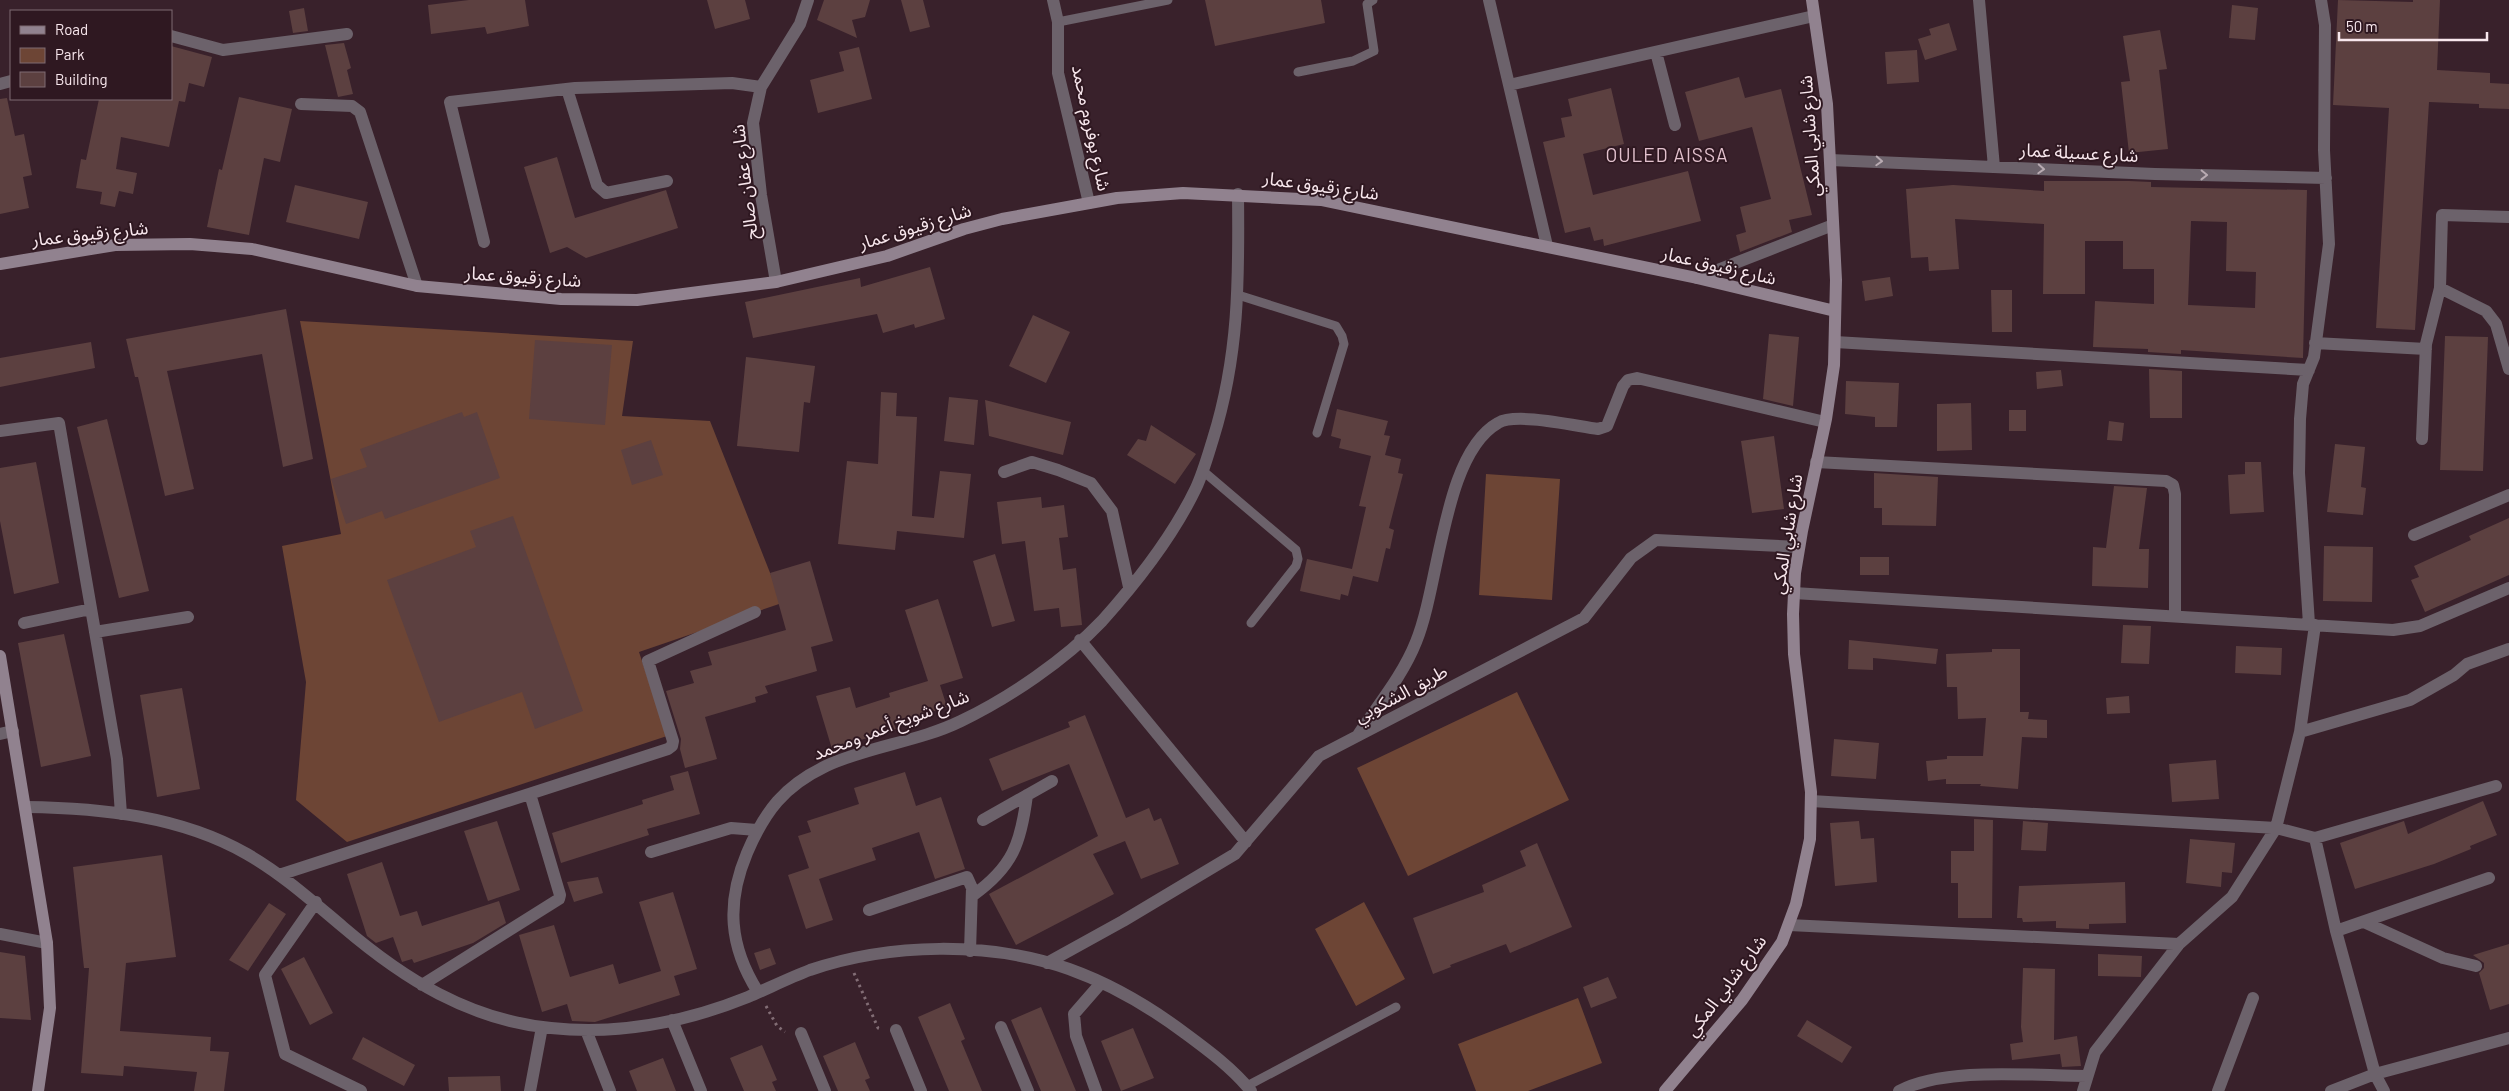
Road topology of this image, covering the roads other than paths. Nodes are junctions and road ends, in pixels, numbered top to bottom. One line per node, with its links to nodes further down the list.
1 (808, 0): 16 (street, شارع عفان صالح)
2 (1053, 0): 10 (street, شارع بوفروم محمد)
3 (1168, 0): 10 (lane)
4 (1374, 0): 14 (lane)
5 (1489, 0): 15 (street)
6 (1812, 0): 9 (main road, شارع شابي المكي)
7 (1979, 0): 21 (street)
8 (2321, 0): 22 (street)
9 (1814, 16): 13 (street); 20 (main road, شارع شابي المكي)
10 (1058, 22): 25 (street, شارع بوفروم محمد)
11 (347, 34): 12 (street)
12 (172, 36)
13 (1656, 52): 15 (street); 19 (street)
14 (1298, 72)
15 (1510, 85): 29 (street)
16 (760, 87): 17 (street); 32 (street, شارع عفان صالح)
17 (567, 89): 23 (street); 28 (street)
18 (301, 104): 33 (street)
19 (1675, 125)
20 (1830, 160): 21 (street, شارع عسيلة عمار, one-way to 21); 27 (main road, شارع شابي المكي)
21 (1994, 167): 22 (street, شارع عسيلة عمار, one-way to 22)
22 (2326, 178): 38 (street)
23 (667, 181)
24 (1238, 194): 25 (main road, شارع زقيوق عمار); 29 (main road, شارع زقيوق عمار); 35 (street, شارع شويخ أعمر ومحمد)
25 (1089, 203): 32 (main road, شارع زقيوق عمار)
26 (2509, 218): 34 (street)
27 (1833, 225): 31 (street); 36 (main road, شارع شابي المكي)
28 (484, 242)
29 (1547, 246): 31 (main road, شارع زقيوق عمار)
30 (0, 264): 33 (main road, شارع زقيوق عمار)
31 (1697, 278): 36 (main road, شارع زقيوق عمار)
32 (776, 282): 33 (main road, شارع زقيوق عمار)
33 (416, 286)
34 (2440, 288): 39 (street); 40 (street)
35 (1238, 295): 44 (lane); 47 (street, شارع شويخ أعمر ومحمد)
36 (1835, 312): 37 (main road, شارع شابي المكي)
37 (1835, 342): 41 (street); 42 (main road, شارع شابي المكي)
38 (2315, 343): 39 (street); 41 (street)
39 (2426, 349): 45 (street)
40 (2509, 368)
41 (2309, 370): 61 (street)
42 (1825, 422): 46 (main road, شارع شابي المكي); 68 (street)
43 (0, 432): 55 (street)
44 (1317, 433)
45 (2422, 439)
46 (1816, 462): 51 (main road, شارع شابي المكي); 57 (street)
47 (1203, 471): 52 (street, شارع شويخ أعمر ومحمد); 60 (lane)
48 (1004, 472): 52 (street)
49 (2509, 495): 50 (street)
50 (2414, 535)
51 (1799, 547): 54 (main road, شارع شابي المكي); 68 (street, طريق الشكوبي)
52 (1129, 587): 63 (street, شارع شويخ أعمر ومحمد)
53 (2509, 588): 61 (street)
54 (1794, 592): 57 (street); 73 (main road, شارع شابي المكي)
55 (91, 609): 59 (street); 62 (street)
56 (756, 612): 71 (street)
57 (2175, 615): 61 (street)
58 (188, 617): 62 (street)
59 (24, 623)
60 (1251, 623)
61 (2312, 624): 66 (street)
62 (96, 632): 75 (street)
63 (1080, 640): 78 (street, شارع شويخ أعمر ومحمد); 80 (street)
64 (2509, 649): 66 (street)
65 (0, 656): 67 (main road)
66 (2300, 732): 77 (street)
67 (6, 733): 74 (main road)
68 (1356, 737): 80 (street, طريق الشكوبي)
69 (1052, 781): 72 (street)
70 (2496, 786): 79 (street)
71 (530, 794): 82 (street); 97 (street)
72 (1027, 795): 76 (street); 84 (street)
73 (1811, 802): 77 (street); 88 (main road, شارع شابي المكي)
74 (26, 807): 75 (street); 91 (main road)
75 (121, 814): 82 (street)
76 (984, 820)
77 (2276, 828): 79 (street); 92 (street)
78 (757, 830): 81 (street); 98 (street, شارع شويخ أعمر ومحمد)
79 (2315, 838): 89 (street)
80 (1246, 842): 94 (street, طريق الشكوبي)
81 (651, 852)
82 (279, 875): 85 (street)
83 (2489, 878): 87 (street)
84 (972, 896): 86 (street); 93 (street)
85 (316, 902): 97 (street); 112 (street)
86 (869, 910)
87 (2364, 922): 89 (street); 95 (street)
88 (1789, 925): 92 (street); 120 (main road, شارع شابي المكي)
89 (2336, 931): 108 (street)
90 (0, 934): 91 (street)
91 (47, 943): 111 (main road)
92 (2179, 944): 109 (street)
93 (970, 951): 94 (street); 98 (street)
94 (1046, 963): 96 (street)
95 (2476, 966)
96 (1101, 983): 110 (street); 119 (street)
97 (422, 985): 102 (street)
98 (758, 992): 101 (street)
99 (2252, 998): 123 (street)
100 (1396, 1007): 110 (lane)
101 (672, 1020): 104 (street); 115 (street)
102 (542, 1027): 104 (street); 113 (street)
103 (1001, 1027): 118 (street)
104 (586, 1030): 114 (street)
105 (896, 1030): 117 (street)
106 (801, 1033): 116 (street)
107 (2509, 1038): 108 (street)
108 (2376, 1074): 124 (street); 125 (street)
109 (2088, 1076): 121 (street); 122 (street)
110 (1247, 1089)
111 (38, 1091)
112 (361, 1091)
113 (530, 1091)
114 (610, 1091)
115 (701, 1091)
116 (825, 1091)
117 (921, 1091)
118 (1028, 1091)
119 (1096, 1091)
120 (1665, 1091)
121 (1899, 1091)
122 (2083, 1091)
123 (2218, 1091)
124 (2331, 1091)
125 (2384, 1091)

